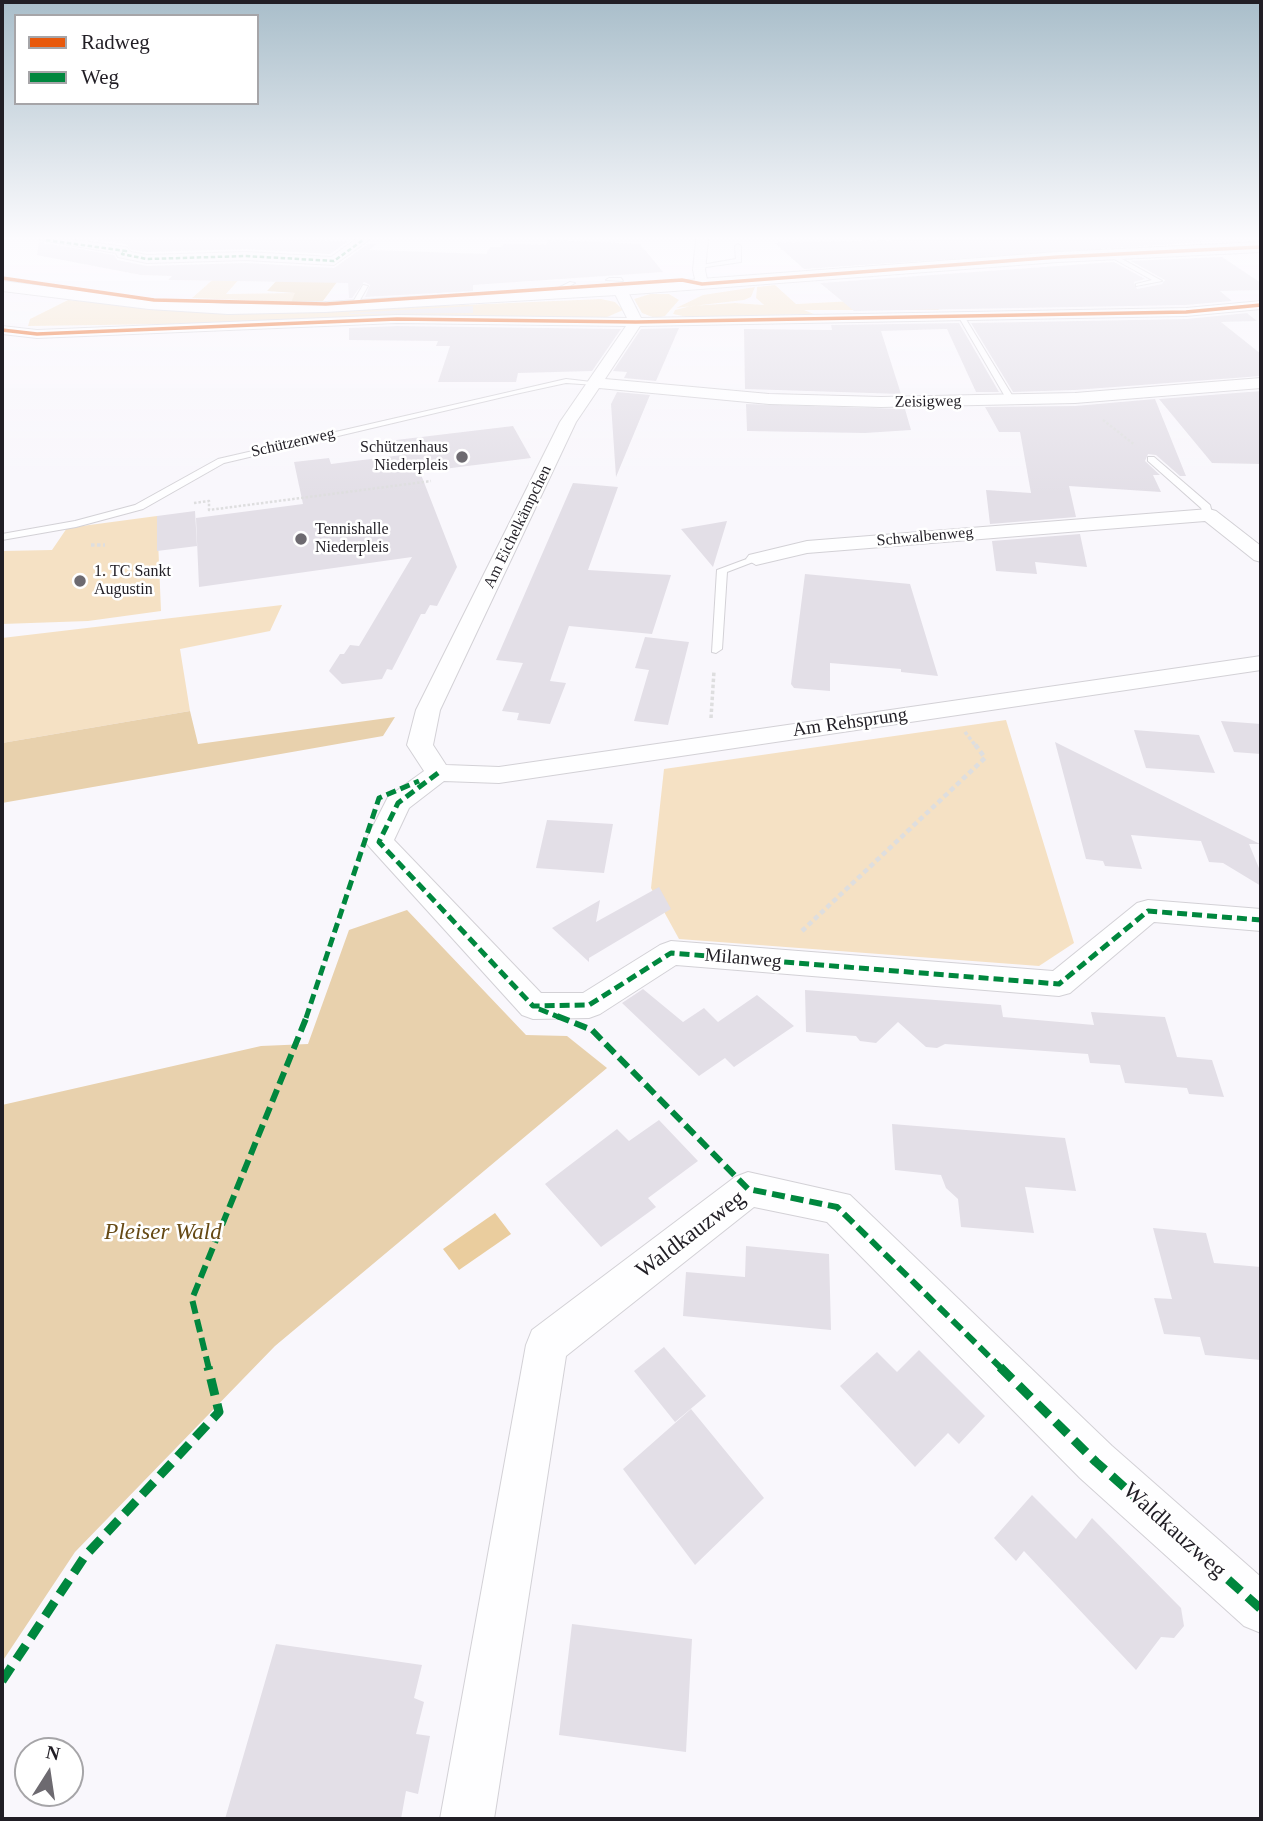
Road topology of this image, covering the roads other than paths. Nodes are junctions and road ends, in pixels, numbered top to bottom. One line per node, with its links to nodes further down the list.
1 (253, 325): 5 (street)
2 (634, 325): 7 (street, Am Eichelkämpchen)
3 (965, 325): 9 (lane)
4 (2, 330): 5 (street)
5 (37, 334): 6 (street)
6 (2, 336)
7 (596, 383): 9 (street, Zeisigweg); 12 (lane, Schützenweg); 17 (street, Am Eichelkämpchen)
8 (1261, 383): 9 (street, Zeisigweg)
9 (1012, 401)
10 (1152, 459): 11 (lane)
11 (1209, 515): 13 (street); 14 (street, Schwalbenweg)
12 (2, 537)
13 (1261, 556)
14 (756, 559): 15 (lane, Schwalbenweg)
15 (716, 649)
16 (1261, 663): 17 (street, Am Rehsprung)
17 (438, 773): 18 (street, Milanweg)
18 (1261, 920)
19 (1261, 1609): 20 (street, Waldkauzweg)
20 (467, 1819)

